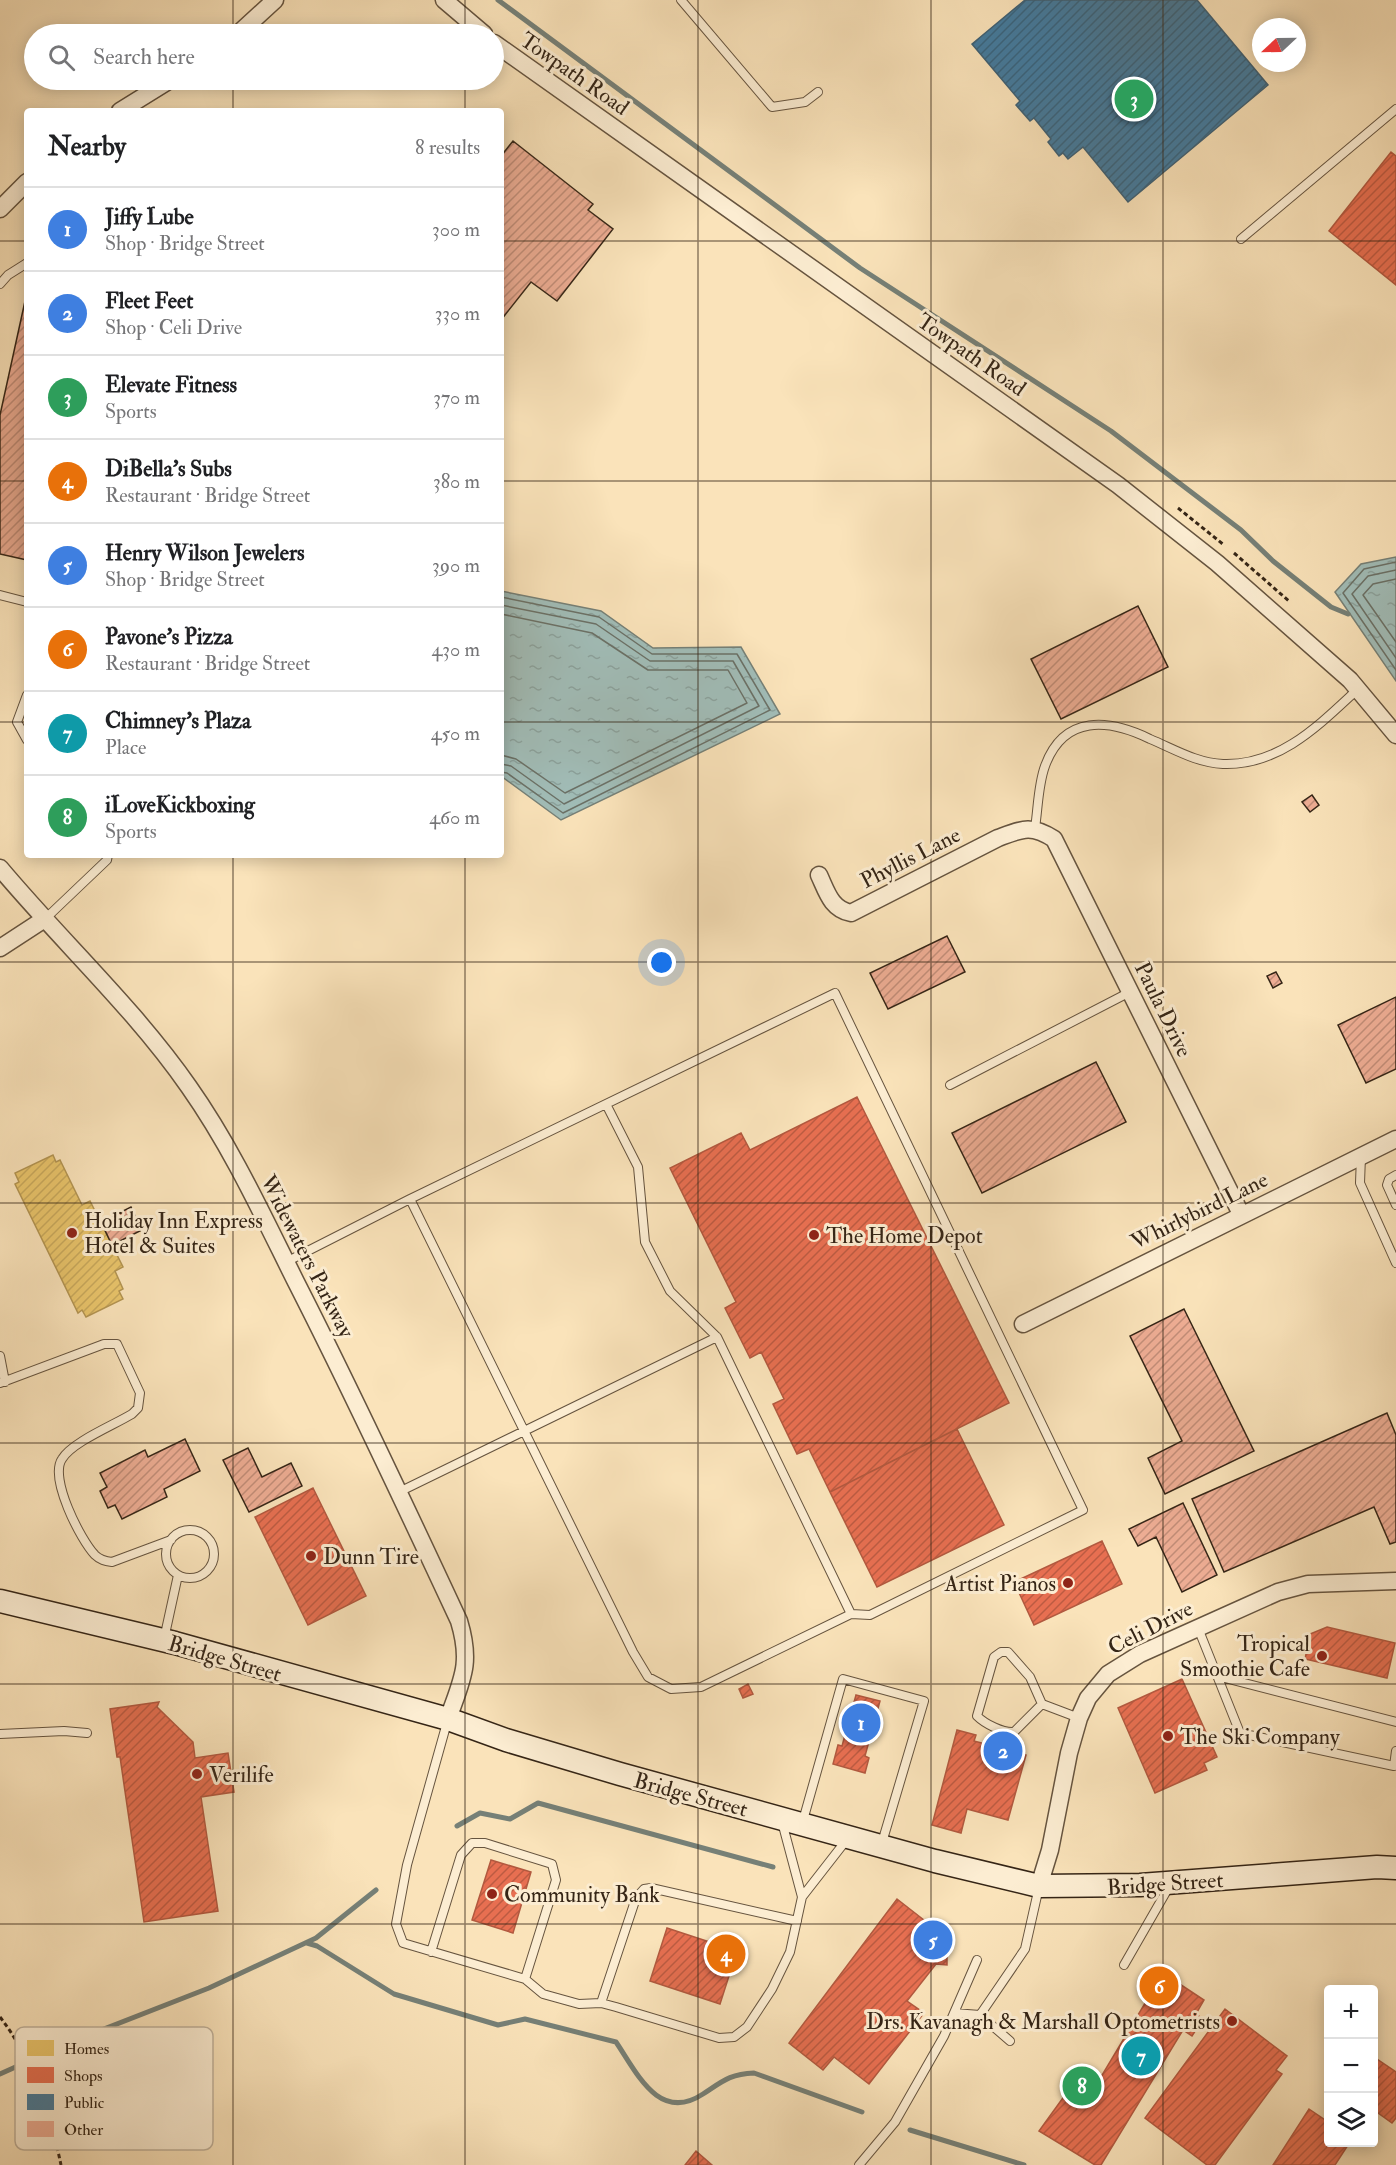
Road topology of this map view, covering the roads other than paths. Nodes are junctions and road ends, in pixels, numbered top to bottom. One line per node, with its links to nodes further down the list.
1 (275, 0): 4 (street)
2 (444, 0): 5 (street)
3 (681, 0): 8 (lane)
4 (249, 24)
5 (472, 24)
6 (504, 50): 18 (street, Towpath Road)
7 (154, 90): 9 (street)
8 (818, 92)
9 (125, 108)
10 (1396, 109): 13 (lane)
11 (24, 185): 12 (street)
12 (0, 209)
13 (1241, 239)
14 (24, 264): 15 (lane)
15 (0, 284)
16 (0, 596): 17 (lane)
17 (24, 601)
18 (1358, 689): 21 (street, Towpath Road); 22 (lane)
19 (24, 702): 20 (lane)
20 (24, 735)
21 (1396, 735)
22 (1038, 829): 25 (street, Phyllis Lane); 28 (street, Paula Drive)
23 (108, 858): 26 (lane)
24 (0, 868): 26 (street, Widewaters Parkway)
25 (819, 875)
26 (44, 920): 27 (street); 38 (street, Widewaters Parkway)
27 (0, 948)
28 (1130, 992): 29 (lane); 36 (street, Paula Drive)
29 (950, 1085)
30 (606, 1104): 34 (lane); 41 (lane); 50 (lane)
31 (1396, 1139): 32 (street, Whirlybird Lane)
32 (1361, 1156): 36 (street, Whirlybird Lane); 37 (lane)
33 (1396, 1175): 35 (lane)
34 (410, 1199): 38 (lane); 44 (lane)
35 (1396, 1205)
36 (1241, 1214): 40 (street, Whirlybird Lane)
37 (1394, 1252): 39 (lane)
38 (286, 1262): 45 (street, Widewaters Parkway)
39 (1396, 1263)
40 (1023, 1324)
41 (717, 1337): 44 (lane); 50 (lane)
42 (0, 1356): 43 (lane)
43 (2, 1383): 46 (lane)
44 (527, 1431): 45 (lane); 50 (lane)
45 (399, 1492): 56 (street, Widewaters Parkway)
46 (171, 1540): 47 (lane); 47 (lane)
47 (178, 1575): 52 (lane)
48 (1396, 1581): 51 (street, Celi Drive)
49 (0, 1601): 52 (main road, Bridge Street)
50 (851, 1614)
51 (1198, 1628): 53 (lane); 55 (street, Celi Drive)
52 (163, 1640): 56 (main road, Bridge Street)
53 (1217, 1676): 57 (lane); 61 (lane)
54 (1042, 1704): 54 (lane); 55 (lane)
55 (1079, 1718): 67 (street, Celi Drive)
56 (448, 1719): 62 (main road, Bridge Street); 70 (lane)
57 (1396, 1722)
58 (87, 1733): 59 (lane)
59 (0, 1734)
60 (1396, 1751): 61 (lane)
61 (1395, 1766)
62 (791, 1822): 63 (main road, Bridge Street); 64 (lane); 68 (lane)
63 (849, 1838): 64 (main road, Bridge Street); 68 (lane)
64 (881, 1847): 67 (main road, Bridge Street)
65 (1396, 1868): 66 (main road, Bridge Street)
66 (1171, 1883): 67 (main road, Bridge Street); 72 (lane)
67 (1039, 1886): 76 (lane)
68 (802, 1897): 69 (lane)
69 (797, 1921): 74 (lane); 74 (lane)
70 (431, 1952): 73 (lane); 73 (lane)
71 (977, 1960): 75 (lane)
72 (1124, 1965)
73 (525, 1979): 74 (lane)
74 (601, 2003)
75 (954, 2013): 76 (lane); 78 (lane)
76 (980, 2016): 77 (lane)
77 (1010, 2041)
78 (859, 2165)

